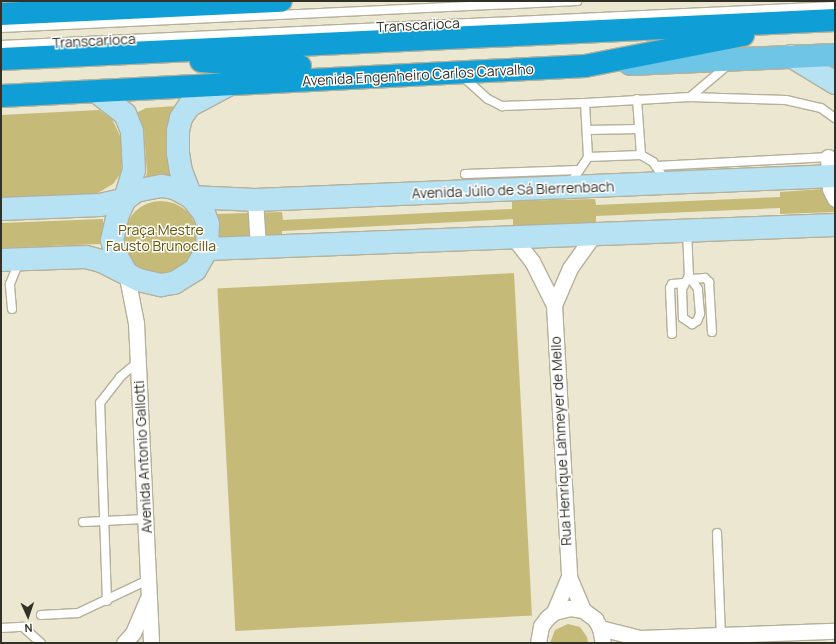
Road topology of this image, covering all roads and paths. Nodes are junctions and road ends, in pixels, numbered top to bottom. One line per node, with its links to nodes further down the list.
1 (281, 1): 4 (highway)
2 (577, 1): 6 (lane, Transcarioca)
3 (835, 6): 7 (lane, Transcarioca)
4 (1, 14)
5 (825, 21): 8 (highway); 13 (highway)
6 (1, 28)
7 (1, 45)
8 (151, 51): 11 (highway); 15 (highway)
9 (835, 55): 10 (main road, Avenida Engenheiro Carlos Carvalho)
10 (791, 56): 12 (main road, Avenida Engenheiro Carlos Carvalho); 16 (street)
11 (1, 59)
12 (735, 59): 13 (main road, Avenida Engenheiro Carlos Carvalho); 20 (lane)
13 (585, 66): 14 (highway, Avenida Engenheiro Carlos Carvalho)
14 (457, 72): 15 (highway, Avenida Engenheiro Carlos Carvalho); 22 (lane)
15 (339, 79): 17 (highway, Avenida Engenheiro Carlos Carvalho)
16 (835, 83)
17 (228, 85): 18 (highway, Avenida Engenheiro Carlos Carvalho); 32 (street)
18 (96, 91): 19 (highway, Avenida Engenheiro Carlos Carvalho); 34 (street)
19 (1, 96)
20 (690, 97): 21 (lane); 23 (lane)
21 (637, 100): 22 (lane); 24 (lane)
22 (585, 103): 25 (lane)
23 (835, 118)
24 (639, 129): 25 (lane); 26 (lane)
25 (587, 130): 27 (lane)
26 (641, 155): 27 (lane); 30 (lane)
27 (588, 157): 31 (lane)
28 (832, 166): 30 (street, Avenida Júlio de Sá Bierrenbach); 33 (street)
29 (465, 174): 31 (lane)
30 (662, 174): 31 (street, Avenida Júlio de Sá Bierrenbach)
31 (573, 179): 35 (street, Avenida Júlio de Sá Bierrenbach)
32 (192, 197): 34 (street); 35 (street, Avenida Júlio de Sá Bierrenbach); 42 (street)
33 (835, 198)
34 (125, 199): 36 (street); 44 (street)
35 (255, 200): 41 (street)
36 (1, 209)
37 (835, 225): 38 (street)
38 (687, 230): 39 (street); 45 (lane)
39 (595, 233): 40 (street); 47 (street, Rua Henrique Lahmeyer de Mello)
40 (513, 237): 41 (street); 47 (street, Rua Henrique Lahmeyer de Mello)
41 (258, 247): 42 (street)
42 (207, 249): 44 (street)
43 (11, 259): 44 (street); 48 (lane)
44 (126, 272): 51 (street, Avenida Antonio Gallotti)
45 (691, 278): 46 (lane); 46 (lane); 49 (lane)
46 (684, 283): 50 (lane)
47 (554, 305): 56 (street, Rua Henrique Lahmeyer de Mello)
48 (12, 309)
49 (712, 332)
50 (672, 334)
51 (138, 362): 52 (street, Avenida Antonio Gallotti); 53 (lane)
52 (145, 519): 53 (lane); 57 (street, Avenida Antonio Gallotti)
53 (104, 521): 54 (lane); 59 (lane)
54 (84, 522)
55 (717, 533): 65 (lane)
56 (569, 577): 60 (street, Rua Henrique Lahmeyer de Mello); 61 (street, Rua Henrique Lahmeyer de Mello)
57 (148, 580): 58 (street, Avenida Antonio Gallotti); 59 (lane)
58 (149, 595): 69 (street); 70 (street, Avenida Antonio Gallotti)
59 (107, 601): 62 (lane)
60 (583, 610): 61 (street); 66 (street)
61 (554, 612): 71 (street, Rua Henrique Lahmeyer de Mello)
62 (41, 615)
63 (1, 628): 68 (lane)
64 (835, 630): 65 (street)
65 (721, 635): 67 (street)
66 (602, 636): 67 (street)
67 (635, 641)
68 (42, 643)
69 (124, 643)
70 (151, 643)
71 (538, 643)

